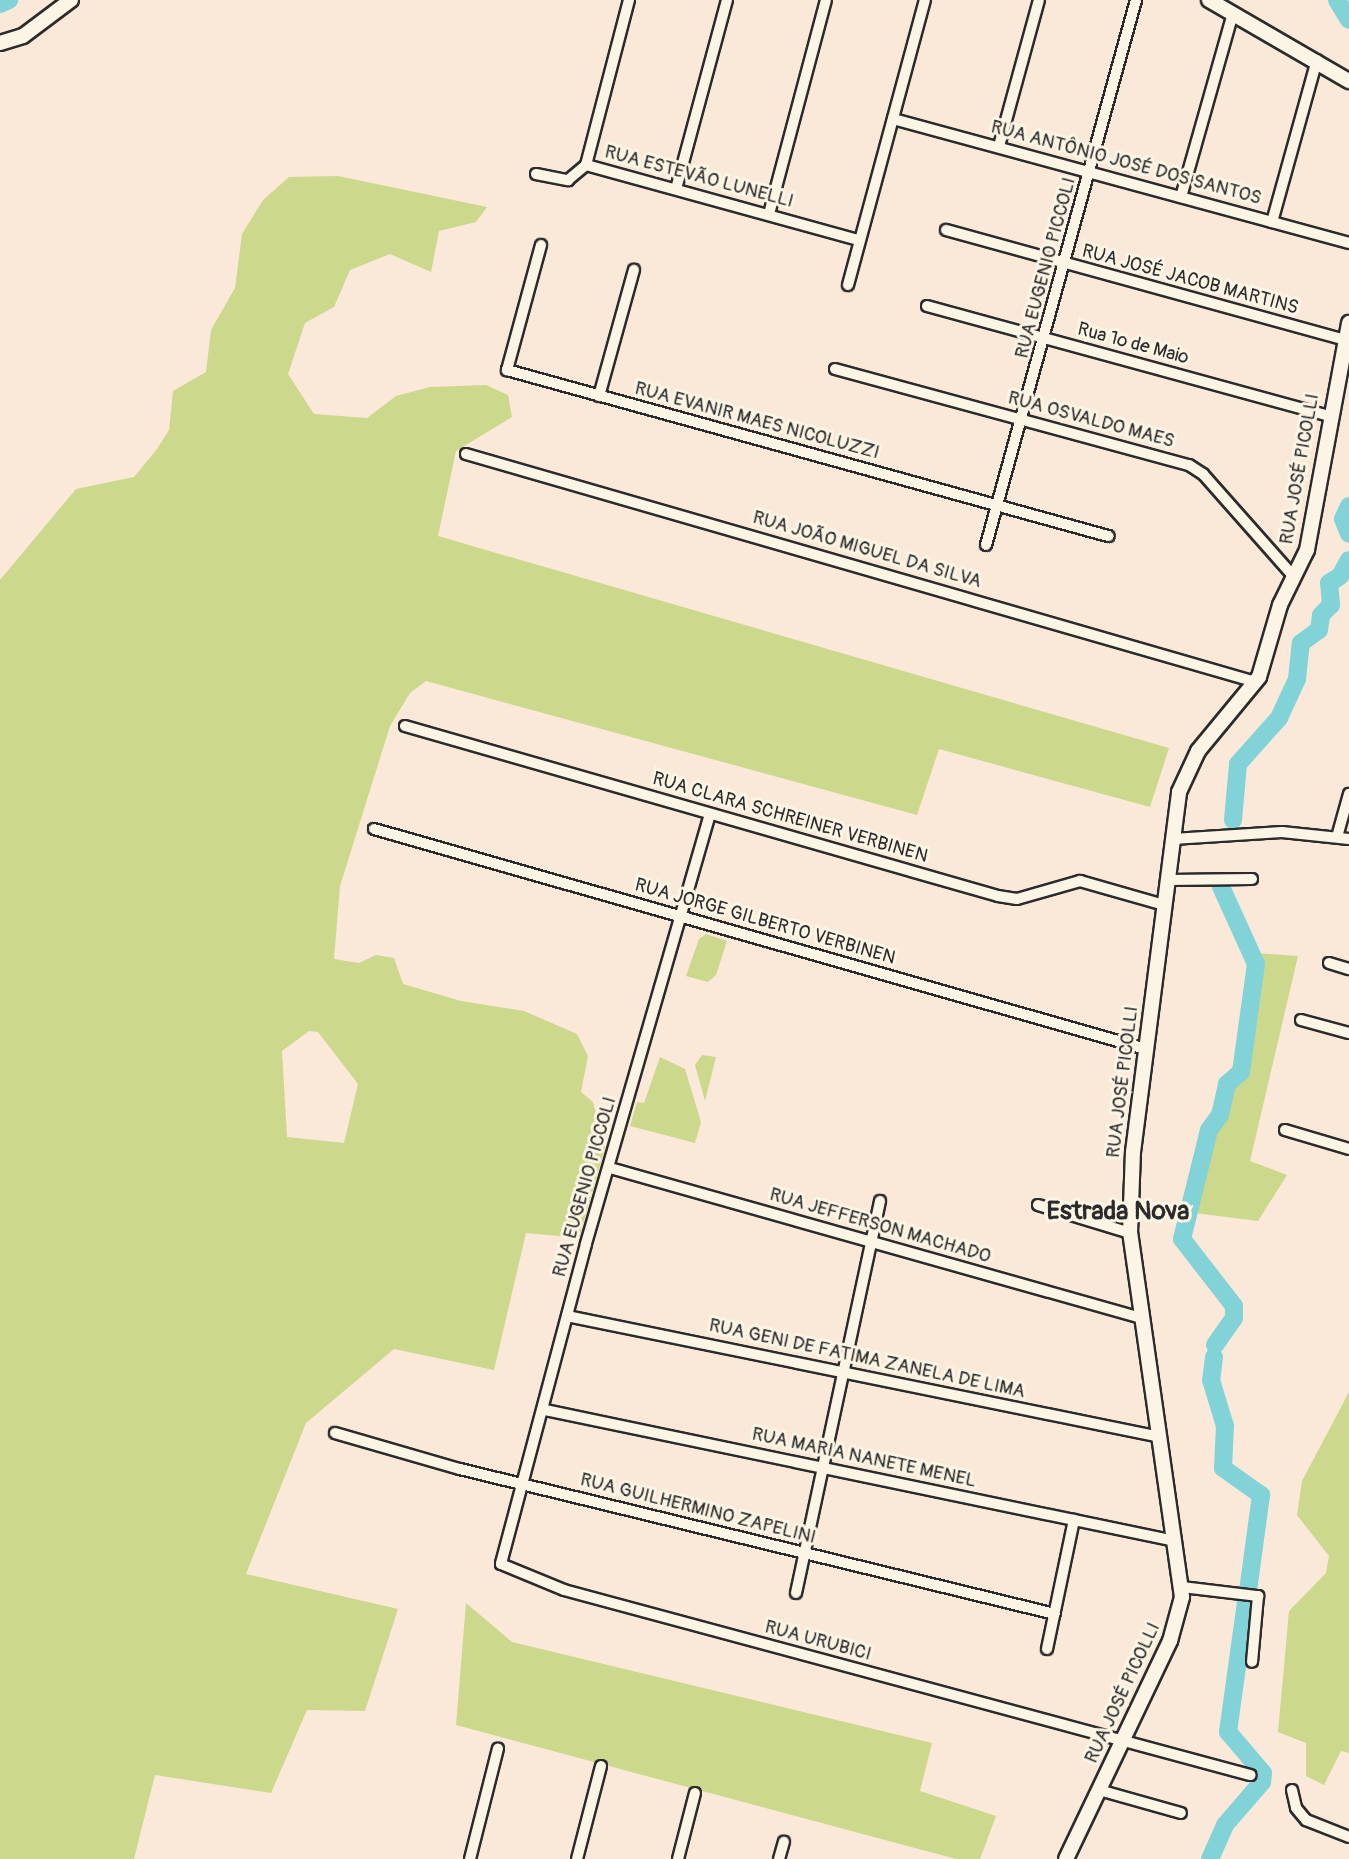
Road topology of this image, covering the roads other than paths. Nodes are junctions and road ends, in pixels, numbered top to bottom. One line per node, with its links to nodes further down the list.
1 (71, 0): 10 (street)
2 (629, 0): 15 (street)
3 (727, 0): 18 (street)
4 (826, 0): 20 (street)
5 (925, 0): 13 (street)
6 (1039, 0): 14 (street)
7 (1136, 0): 16 (street, RUA EUGENIO PICCOLI)
8 (1209, 0): 9 (street)
9 (1233, 13): 11 (street); 19 (street)
10 (0, 43)
11 (1317, 60): 12 (street); 21 (street)
12 (1349, 81)
13 (893, 118): 14 (street, RUA ANTÔNIO JOSÉ DOS SANTOS); 23 (street)
14 (999, 146): 16 (street, RUA ANTÔNIO JOSÉ DOS SANTOS)
15 (586, 165): 17 (street, RUA ESTEVÃO LUNELLI); 18 (street, RUA ESTEVÃO LUNELLI)
16 (1090, 172): 19 (street, RUA ANTÔNIO JOSÉ DOS SANTOS); 26 (street, RUA EUGENIO PICCOLI)
17 (536, 174)
18 (676, 189): 20 (street, RUA ESTEVÃO LUNELLI)
19 (1181, 197): 21 (street, RUA ANTÔNIO JOSÉ DOS SANTOS)
20 (769, 214): 23 (street, RUA ESTEVÃO LUNELLI)
21 (1272, 222): 24 (street, RUA ANTÔNIO JOSÉ DOS SANTOS)
22 (946, 230): 26 (street, RUA JOSÉ JACOB MARTINS)
23 (858, 240): 28 (street)
24 (1349, 243)
25 (541, 245): 34 (street, RUA EVANIR MAES NICOLUZZI)
26 (1065, 264): 31 (street, RUA EUGENIO PICCOLI); 32 (street, RUA JOSÉ JACOB MARTINS)
27 (634, 270): 34 (street)
28 (848, 285)
29 (927, 306): 31 (street, Rua 1º de Maio)
30 (1349, 323): 32 (street, RUA JOSÉ PICOLLI)
31 (1044, 338): 35 (street, Rua 1º de Maio); 36 (street, RUA EUGENIO PICCOLI)
32 (1344, 340): 35 (street, RUA JOSÉ PICOLLI)
33 (835, 369): 36 (street, RUA OSVALDO MAES)
34 (599, 396): 38 (street, RUA EVANIR MAES NICOLUZZI)
35 (1330, 416): 41 (street, RUA JOSÉ PICOLLI)
36 (1023, 420): 38 (street, RUA EUGENIO PICCOLI); 41 (street, RUA OSVALDO MAES)
37 (467, 454): 42 (street, RUA JOÃO MIGUEL DA SILVA)
38 (998, 505): 39 (street, RUA EVANIR MAES NICOLUZZI); 40 (street, RUA EUGENIO PICCOLI)
39 (1108, 536)
40 (986, 545)
41 (1294, 577): 42 (street, RUA JOSÉ PICOLLI)
42 (1256, 682): 48 (street, RUA JOSÉ PICOLLI)
43 (405, 726): 45 (street, RUA CLARA SCHREINER VERBINEN)
44 (1349, 794): 47 (street)
45 (710, 814): 51 (street, RUA CLARA SCHREINER VERBINEN); 52 (street, RUA EUGENIO PICCOLI)
46 (374, 830): 52 (street, RUA JORGE GILBERTO VERBINEN)
47 (1343, 838): 48 (street)
48 (1173, 839): 50 (street, RUA JOSÉ PICOLLI)
49 (1252, 879): 50 (street)
50 (1168, 880): 51 (street, RUA JOSÉ PICOLLI)
51 (1164, 905): 59 (street, RUA JOSÉ PICOLLI)
52 (680, 916): 59 (street, RUA JORGE GILBERTO VERBINEN); 62 (street, RUA EUGENIO PICCOLI)
53 (1329, 963): 54 (street)
54 (1349, 968)
55 (1301, 1020): 57 (street)
56 (1323, 1033): 58 (street)
57 (1349, 1033)
58 (1349, 1041)
59 (1146, 1049): 65 (street, RUA JOSÉ PICOLLI)
60 (1349, 1142): 61 (street)
61 (1349, 1149)
62 (610, 1168): 66 (street, RUA JEFFERSON MACHADO); 67 (street, RUA EUGENIO PICCOLI)
63 (880, 1201): 66 (street)
64 (1038, 1205): 65 (street)
65 (1130, 1233): 68 (street, RUA JOSÉ PICOLLI)
66 (870, 1241): 68 (street, RUA JEFFERSON MACHADO); 69 (street)
67 (566, 1316): 69 (street, RUA GENI DE FATIMA ZANELA DE LIMA); 70 (street, RUA EUGENIO PICCOLI)
68 (1141, 1318): 72 (street, RUA JOSÉ PICOLLI)
69 (841, 1372): 72 (street, RUA GENI DE FATIMA ZANELA DE LIMA); 73 (street)
70 (545, 1410): 73 (street, RUA MARIA NANETE MENEL); 74 (street, RUA EUGENIO PICCOLI)
71 (335, 1433): 74 (street, RUA GUILHERMINO ZAPELINI)
72 (1160, 1437): 76 (street, RUA JOSÉ PICOLLI)
73 (821, 1466): 75 (street, RUA MARIA NANETE MENEL); 77 (street)
74 (526, 1483): 77 (street, RUA GUILHERMINO ZAPELINI); 78 (street, RUA EUGENIO PICCOLI)
75 (1074, 1520): 76 (street, RUA MARIA NANETE MENEL); 81 (street)
76 (1175, 1541): 79 (street, RUA JOSÉ PICOLLI)
77 (804, 1553): 80 (street); 81 (street, RUA GUILHERMINO ZAPELINI)
78 (505, 1569): 84 (street, RUA URUBICI)
79 (1182, 1587): 83 (street); 84 (street, RUA JOSÉ PICOLLI)
80 (796, 1593)
81 (1055, 1614): 82 (street)
82 (1047, 1648)
83 (1252, 1662)
84 (1122, 1742): 87 (street, RUA URUBICI); 88 (street, RUA JOSÉ PICOLLI)
85 (498, 1748): 94 (street)
86 (601, 1766): 95 (street)
87 (1250, 1775)
88 (1099, 1790): 91 (street); 98 (street, RUA JOSÉ PICOLLI)
89 (1292, 1790): 92 (street)
90 (695, 1793): 96 (street)
91 (1181, 1813)
92 (1349, 1837)
93 (784, 1842): 97 (street)
94 (470, 1859)
95 (577, 1859)
96 (678, 1859)
97 (779, 1859)
98 (1066, 1859)

